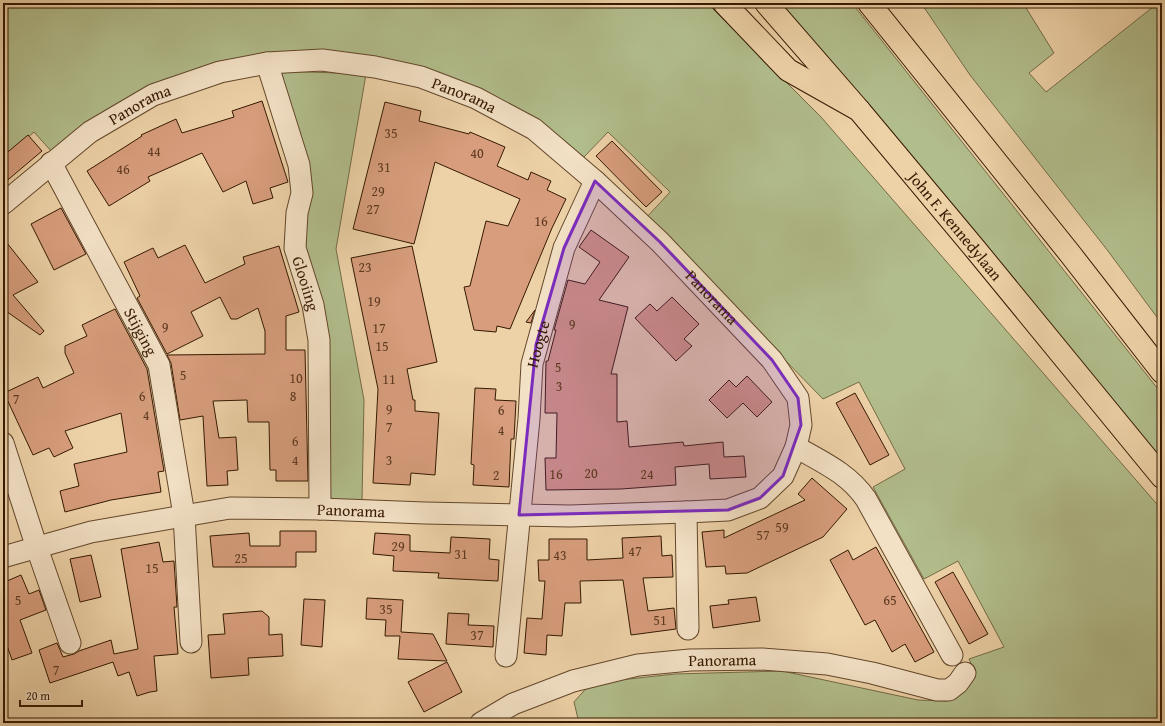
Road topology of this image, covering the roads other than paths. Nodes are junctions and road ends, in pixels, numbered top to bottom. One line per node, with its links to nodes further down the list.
1 (724, 3): 5 (highway, John F. Kennedylaan)
2 (766, 3): 5 (highway)
3 (869, 3): 9 (highway)
4 (267, 63): 6 (street, Panorama); 7 (street, Panorama); 13 (street, Glooiing)
5 (859, 110): 12 (highway, John F. Kennedylaan)
6 (52, 164): 8 (street, Panorama); 15 (street, Stijging)
7 (595, 180): 11 (street, Panorama); 16 (street, Hoogte)
8 (3, 204)
9 (1162, 372)
10 (3, 443): 17 (street)
11 (796, 447): 14 (street, Panorama); 23 (street)
12 (1162, 476)
13 (320, 509): 15 (street, Panorama); 16 (street, Panorama)
14 (686, 512): 16 (street, Panorama); 19 (street, Panorama)
15 (184, 515): 17 (street, Panorama); 20 (street)
16 (519, 515): 22 (street)
17 (36, 548): 18 (street, Panorama); 21 (street)
18 (3, 557)
19 (688, 629)
20 (191, 642)
21 (70, 643)
22 (506, 656)
23 (952, 656)
24 (965, 674): 25 (street, Panorama)
25 (481, 723)

